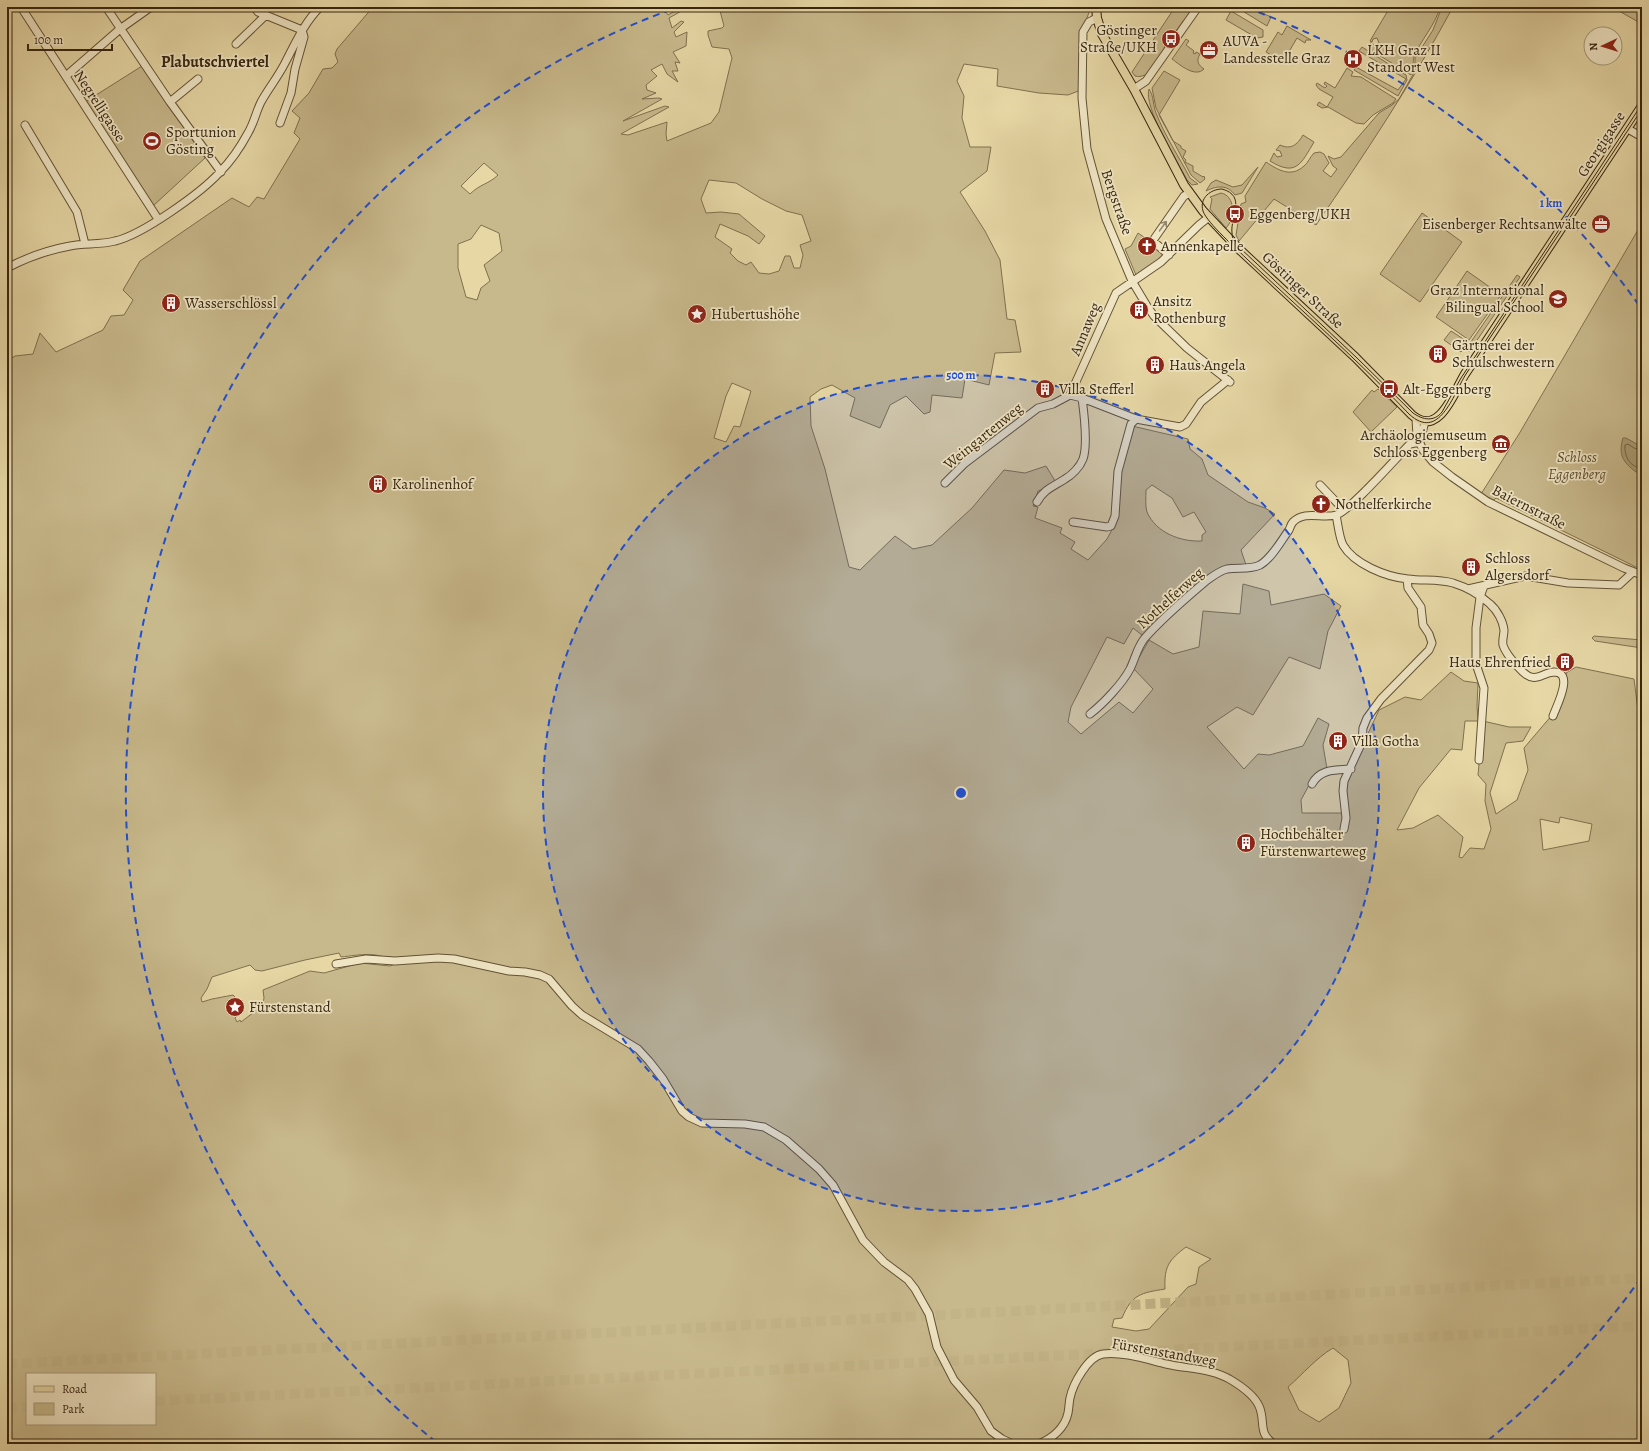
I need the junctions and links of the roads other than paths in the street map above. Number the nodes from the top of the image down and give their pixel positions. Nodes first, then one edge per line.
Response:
1 (21, 7) edge
2 (106, 7) edge
3 (150, 7) edge
4 (254, 7) edge
5 (320, 7) edge
6 (1096, 7) edge
7 (1198, 7) edge
8 (266, 15) junction
9 (1097, 18) junction
10 (120, 29) junction
11 (302, 30) junction
12 (236, 44) dead end
13 (66, 76) junction
14 (198, 79) dead end
15 (1134, 89) junction
16 (170, 102) junction
17 (1642, 106) edge
18 (280, 123) dead end
19 (25, 125) dead end
20 (1628, 129) junction
21 (1642, 137) edge
22 (221, 172) junction
23 (1190, 193) junction
24 (1209, 217) junction
25 (158, 219) junction
26 (85, 244) junction
27 (1169, 255) junction
28 (7, 268) edge
29 (1132, 281) junction
30 (1070, 395) junction
31 (1082, 398) junction
32 (1416, 418) junction
33 (1136, 419) junction
34 (1425, 421) junction
35 (1420, 442) junction
36 (945, 483) dead end
37 (1320, 485) dead end
38 (1037, 502) dead end
39 (1344, 510) junction
40 (1336, 515) junction
41 (1073, 522) dead end
42 (1633, 572) junction
43 (1642, 575) edge
44 (1407, 579) junction
45 (1484, 586) junction
46 (1468, 589) junction
47 (1480, 597) junction
48 (1090, 714) dead end
49 (1553, 716) dead end
50 (1479, 760) dead end
51 (1350, 769) junction
52 (1312, 784) dead end
53 (1344, 829) dead end
54 (336, 964) dead end
55 (1013, 1444) edge
56 (1038, 1444) edge
57 (1274, 1444) edge

1 - 13 street, Negrelligasse
2 - 10 street
3 - 10 street
4 - 8 street
5 - 11 street
6 - 9 main road, Göstinger Straße
7 - 15 street
8 - 11 street
8 - 12 street
9 - 15 main road, Göstinger Straße
9 - 29 street, Bergstraße
10 - 13 street
10 - 16 street
11 - 18 street
11 - 22 street
13 - 25 street, Negrelligasse
14 - 16 street
15 - 23 main road, Göstinger Straße
16 - 22 street
17 - 20 main road, Georgigasse
19 - 26 street
20 - 21 street
20 - 34 main road, Georgigasse
22 - 25 street
23 - 24 main road, Göstinger Straße
27 -> 23 street
24 - 27 street, Annaweg
24 - 32 main road, Göstinger Straße
25 - 26 street
26 - 28 street
27 - 29 street, Annaweg
29 - 30 street, Annaweg
29 - 33 street, Bergstraße
30 - 31 street
30 - 36 street, Weingartenweg
31 - 33 street
31 - 38 street
32 - 34 main road
32 - 35 street, Baiernstraße
33 - 41 street
34 - 35 street
35 - 39 street, Nothelferweg
35 - 42 street, Baiernstraße
37 - 39 street
39 - 40 street, Nothelferweg
40 - 44 street
40 - 48 street, Nothelferweg
42 - 43 street, Baiernstraße
42 - 45 street
44 - 46 street
44 - 51 street
45 - 46 street
45 - 47 street
46 - 47 street
47 - 49 street
47 - 50 street
51 - 52 street
51 - 53 street
54 - 55 street
56 - 57 street, Fürstenstandweg

